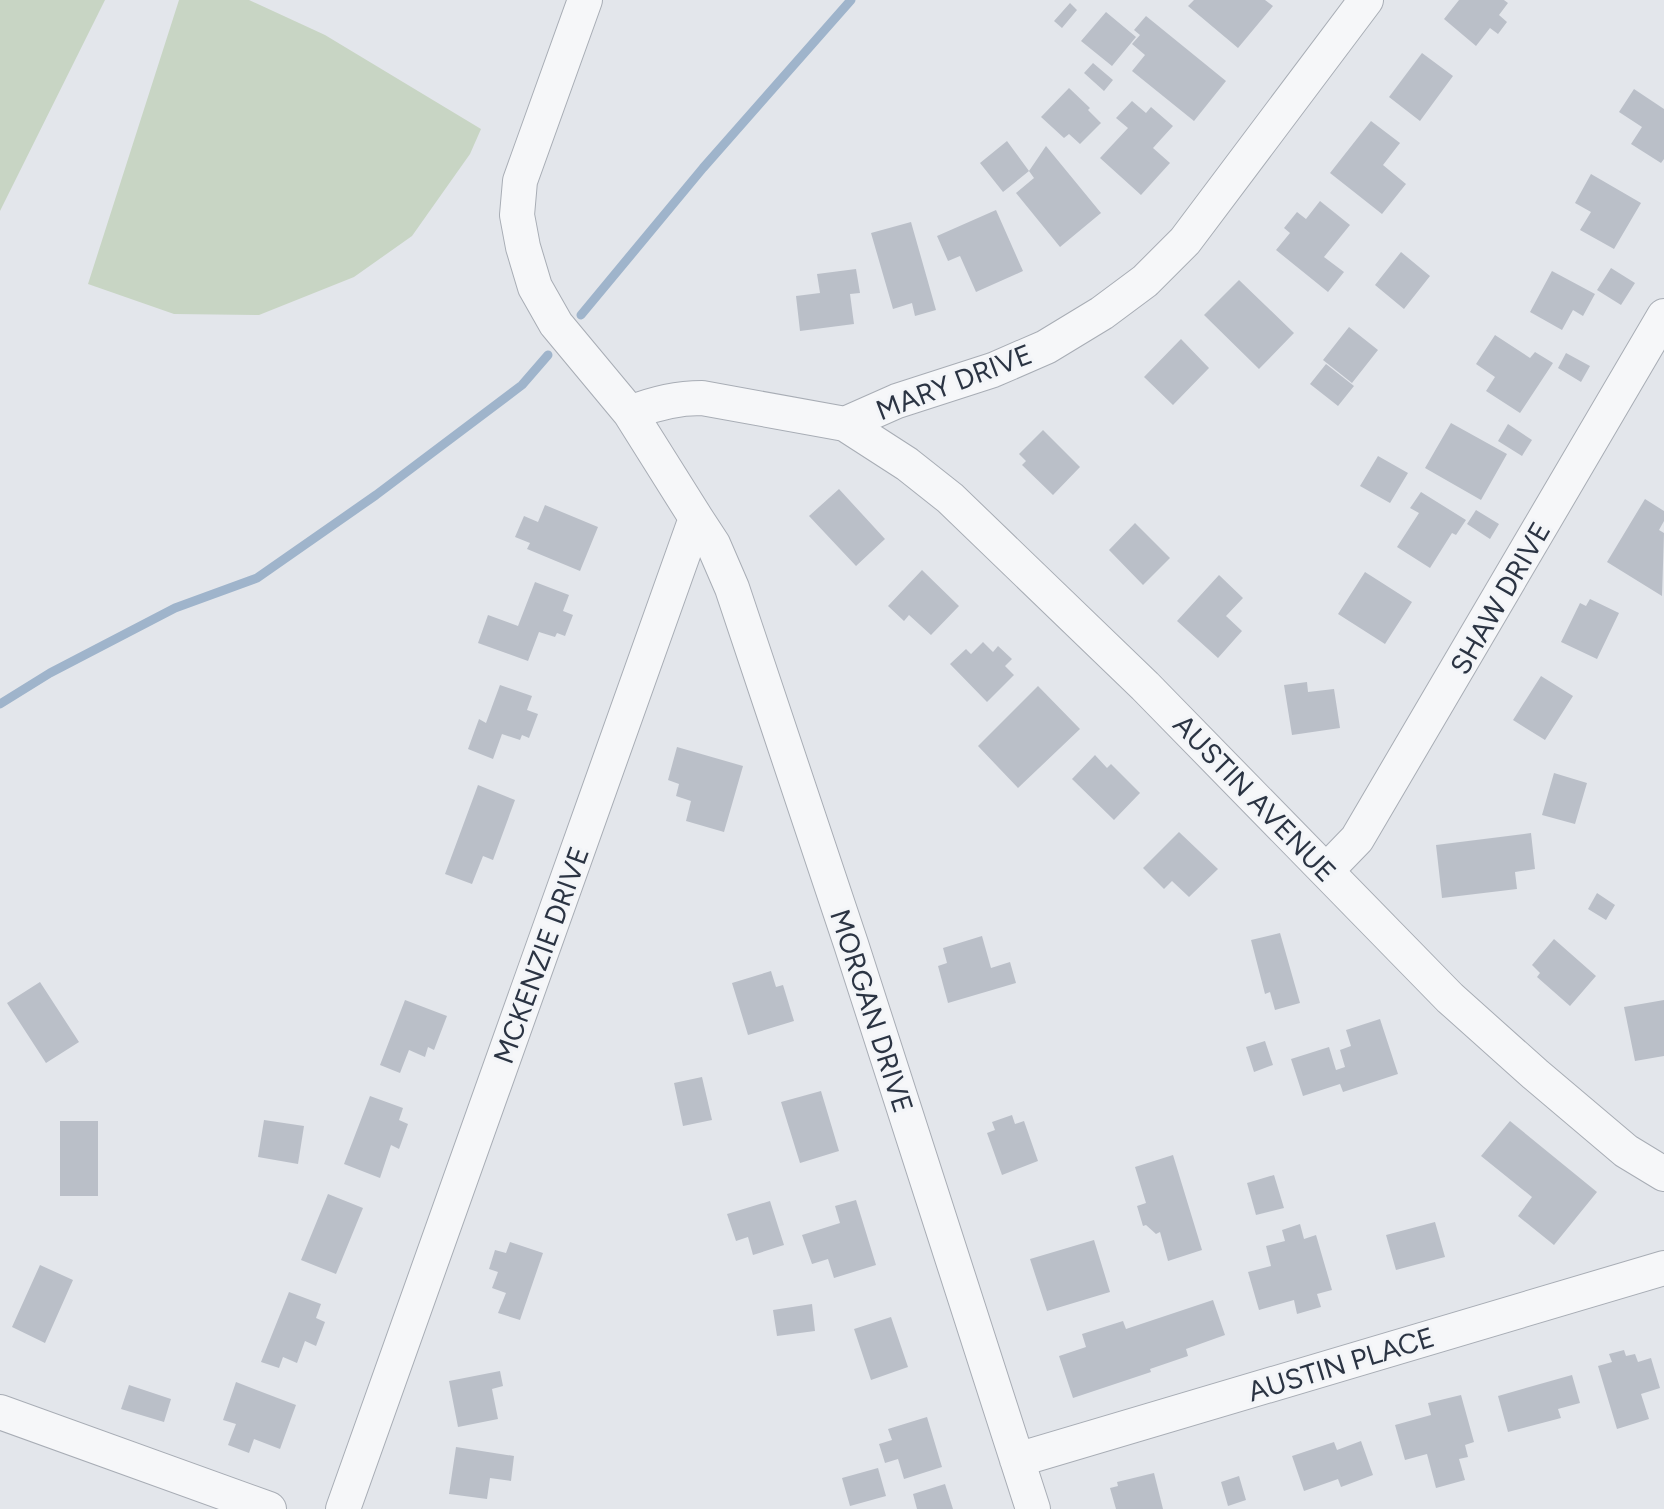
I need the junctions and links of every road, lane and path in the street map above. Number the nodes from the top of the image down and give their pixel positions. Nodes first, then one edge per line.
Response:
1 (585, 0) edge
2 (1366, 0) edge
3 (1664, 316) edge
4 (630, 413) junction
5 (845, 424) junction
6 (696, 518) junction
7 (1326, 871) junction
8 (1664, 1174) edge
9 (1664, 1268) edge
10 (0, 1412) edge
11 (1017, 1460) junction
12 (269, 1509) edge
13 (343, 1509) edge
14 (1033, 1509) edge

1 - 4 street
2 - 5 street, MARY DRIVE
3 - 7 street, SHAW DRIVE
4 - 5 street, MARY DRIVE
4 - 6 street
5 - 7 street, AUSTIN AVENUE
6 - 11 street, MORGAN DRIVE
6 - 13 street, MCKENZIE DRIVE
7 - 8 street, AUSTIN AVENUE
9 - 11 street, AUSTIN PLACE
10 - 12 street
11 - 14 street, MORGAN DRIVE

